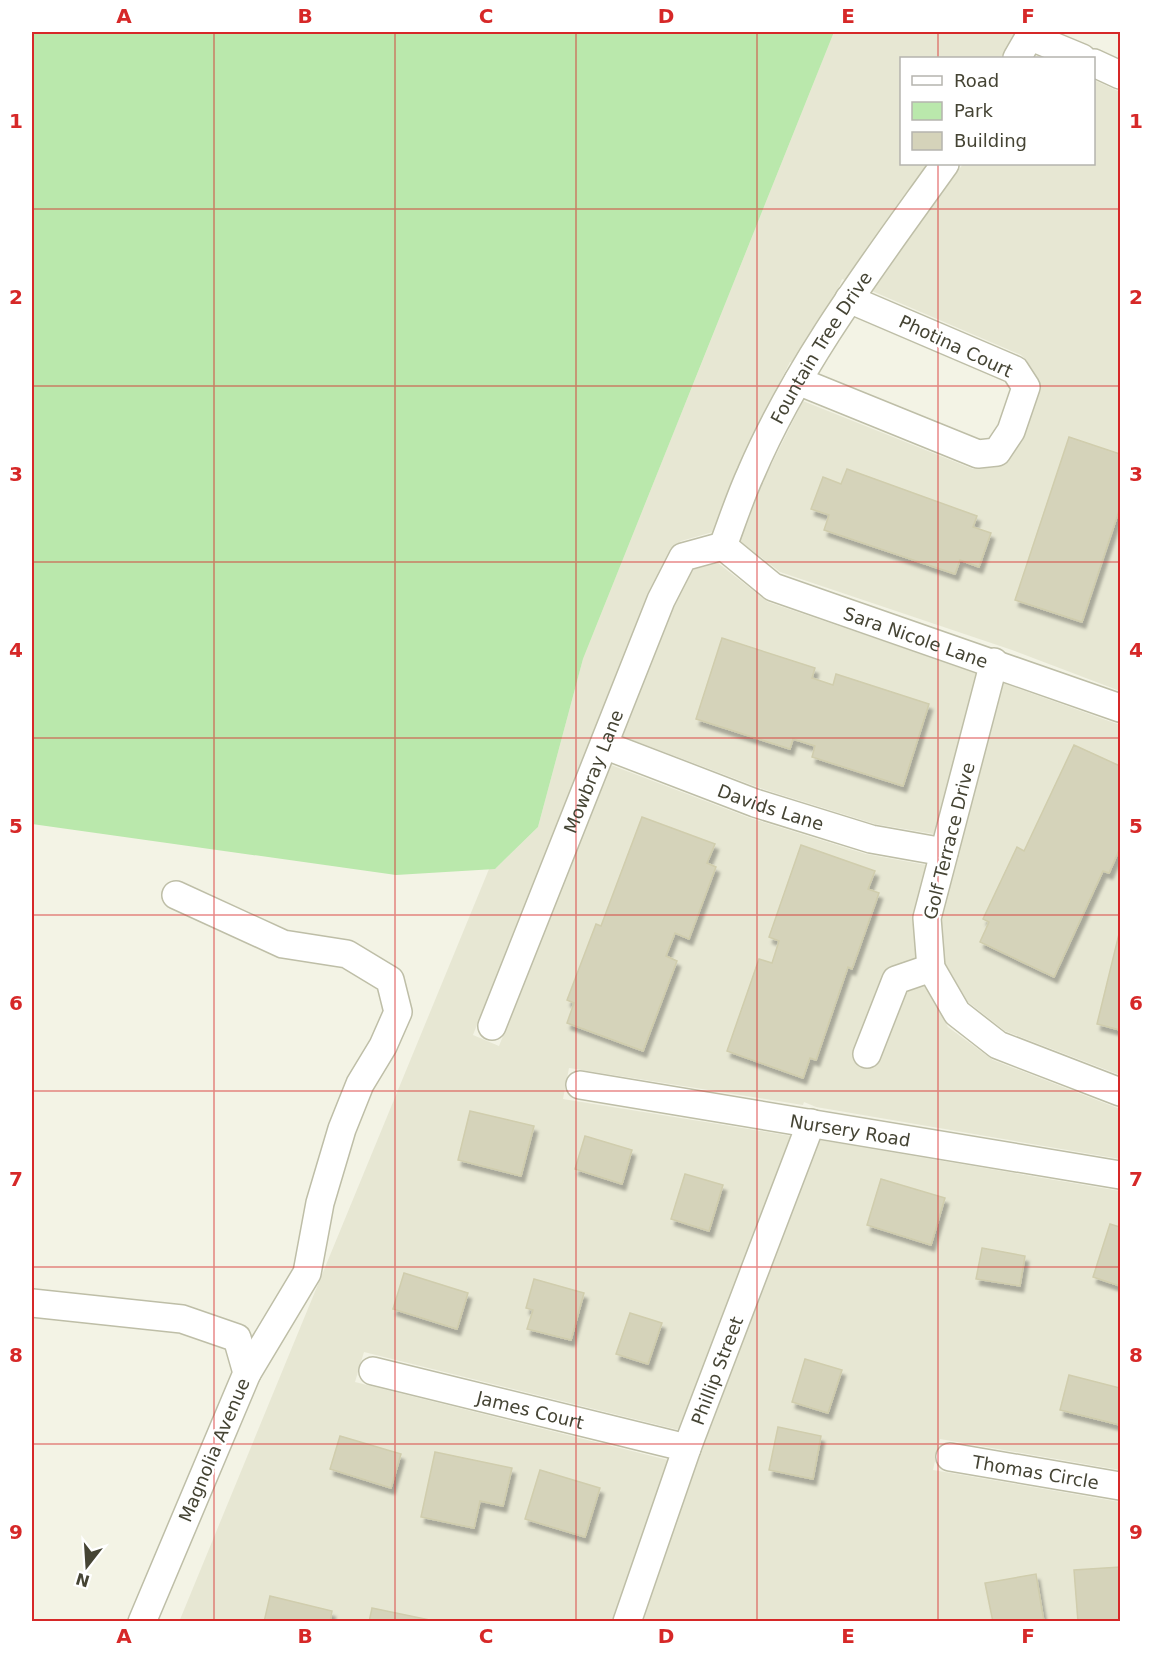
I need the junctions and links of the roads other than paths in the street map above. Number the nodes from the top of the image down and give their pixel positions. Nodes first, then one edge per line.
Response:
1 (1026, 42) edge
2 (1078, 57) edge
3 (1095, 63) edge
4 (1120, 75) edge
5 (944, 165) edge
6 (849, 298) junction
7 (798, 381) junction
8 (723, 546) junction
9 (994, 662) junction
10 (1120, 708) edge
11 (603, 745) junction
12 (944, 852) junction
13 (176, 895) dead end
14 (931, 968) junction
15 (492, 1026) dead end
16 (867, 1054) dead end
17 (580, 1085) dead end
18 (1120, 1092) edge
19 (811, 1123) junction
20 (1120, 1175) edge
21 (32, 1303) edge
22 (373, 1371) dead end
23 (247, 1373) junction
24 (687, 1448) junction
25 (950, 1457) dead end
26 (1120, 1486) edge
27 (142, 1622) edge
28 (627, 1622) edge

1 - 2 street
3 - 4 street
5 - 6 street, Fountain Tree Drive
6 - 7 street, Fountain Tree Drive
6 - 7 street, Photina Court
7 - 8 street, Fountain Tree Drive
8 - 9 street, Sara Nicole Lane
8 - 11 street, Mowbray Lane
9 - 10 street, Sara Nicole Lane
9 - 12 street, Golf Terrace Drive
11 - 12 street, Davids Lane
11 - 15 street, Mowbray Lane
12 - 14 street, Golf Terrace Drive
13 - 23 street
14 - 16 street
14 - 18 street, Golf Terrace Drive
17 - 19 street, Nursery Road
19 - 20 street, Nursery Road
19 - 24 street, Phillip Street
21 - 23 street, Magnolia Avenue
22 - 24 street, James Court
23 - 27 street, Magnolia Avenue
24 - 28 street, Phillip Street
25 - 26 street, Thomas Circle

